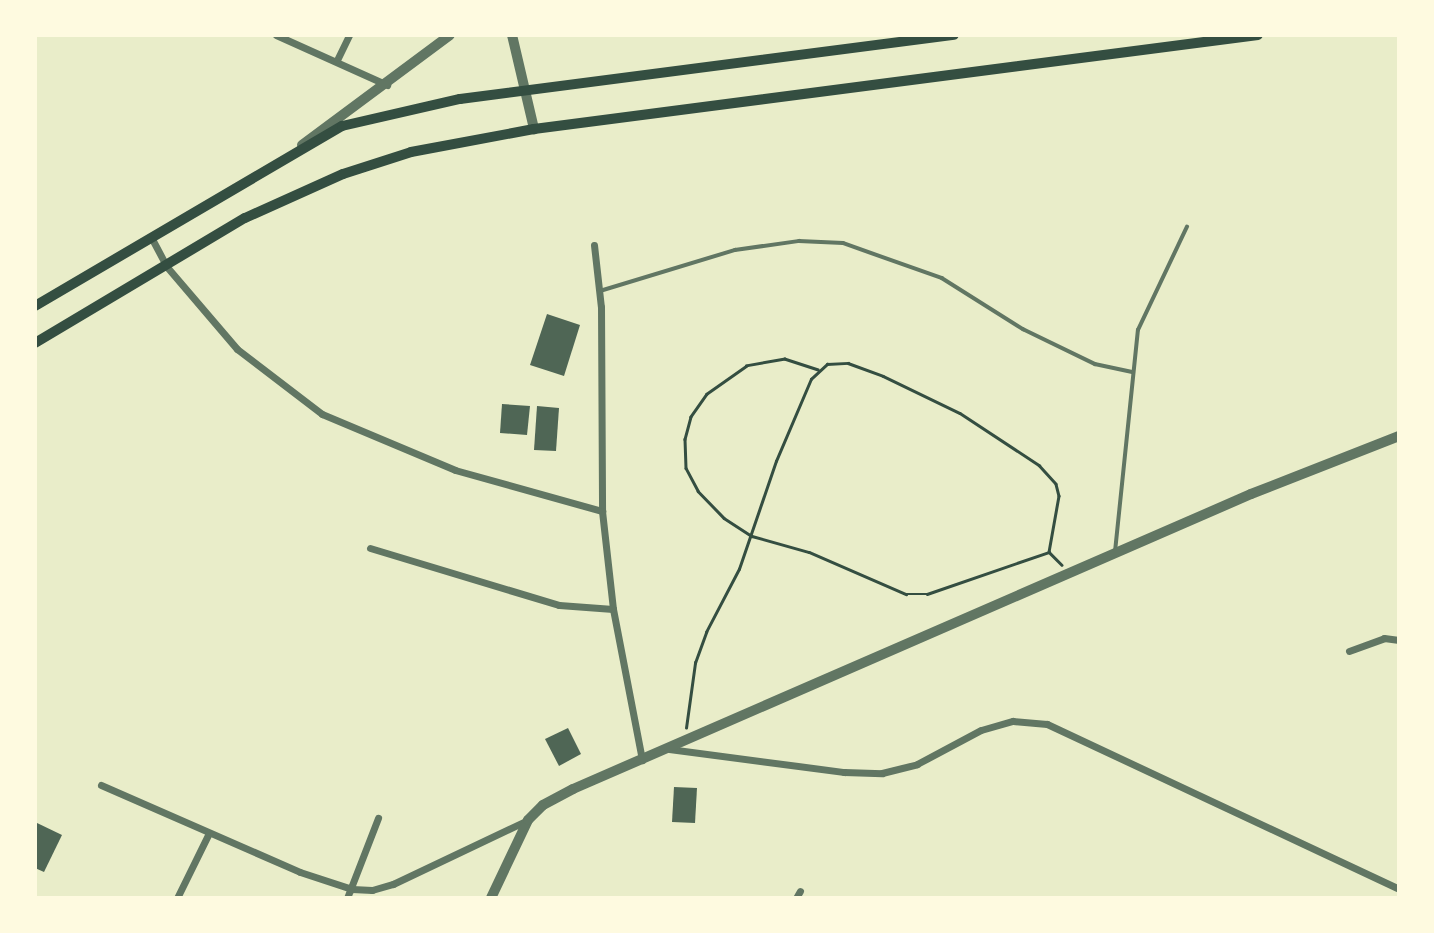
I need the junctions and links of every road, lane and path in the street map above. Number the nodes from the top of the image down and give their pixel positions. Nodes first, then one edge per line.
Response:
1 (276, 35) edge
2 (349, 35) edge
3 (450, 35) edge
4 (512, 35) edge
5 (954, 35) edge
6 (1258, 35) edge
7 (337, 60) junction
8 (387, 85) junction
9 (528, 91) junction
10 (534, 129) junction
11 (287, 156) junction
12 (1187, 227) dead end
13 (151, 237) junction
14 (594, 245) dead end
15 (167, 267) junction
16 (600, 291) junction
17 (35, 306) edge
18 (35, 343) edge
19 (820, 371) junction
20 (1133, 372) junction
21 (1399, 436) edge
22 (602, 511) junction
23 (752, 536) junction
24 (370, 548) dead end
25 (1049, 552) junction
26 (1115, 553) junction
27 (1069, 572) junction
28 (613, 609) junction
29 (1399, 640) edge
30 (1349, 651) dead end
31 (685, 741) junction
32 (668, 748) junction
33 (642, 760) junction
34 (101, 785) dead end
35 (378, 818) dead end
36 (528, 820) junction
37 (209, 832) junction
38 (1399, 888) edge
39 (352, 889) junction
40 (177, 898) edge
41 (347, 898) edge
42 (491, 898) edge

1 - 7 street
2 - 7 street
3 - 8 street
4 - 9 street
5 - 9 main road
6 - 10 main road
7 - 8 street
8 - 11 street
9 - 10 street
9 - 11 main road
10 - 15 main road
11 - 13 main road
12 - 20 lane
13 - 15 street
13 - 17 main road
14 - 16 street
15 - 18 main road
15 - 22 street
16 - 20 lane
16 - 22 street
19 - 23 path
19 - 23 path
19 - 25 path
20 - 26 lane
21 - 26 street
22 - 28 street
23 - 25 path
23 - 31 path
24 - 28 street
25 - 27 path
26 - 27 street
27 - 31 street
28 - 33 street
29 - 30 street
31 - 32 street
32 - 33 street
32 - 38 street
33 - 36 street
34 - 37 street
35 - 39 street
36 - 39 street
36 - 42 street
37 - 39 street
37 - 40 street
39 - 41 street

